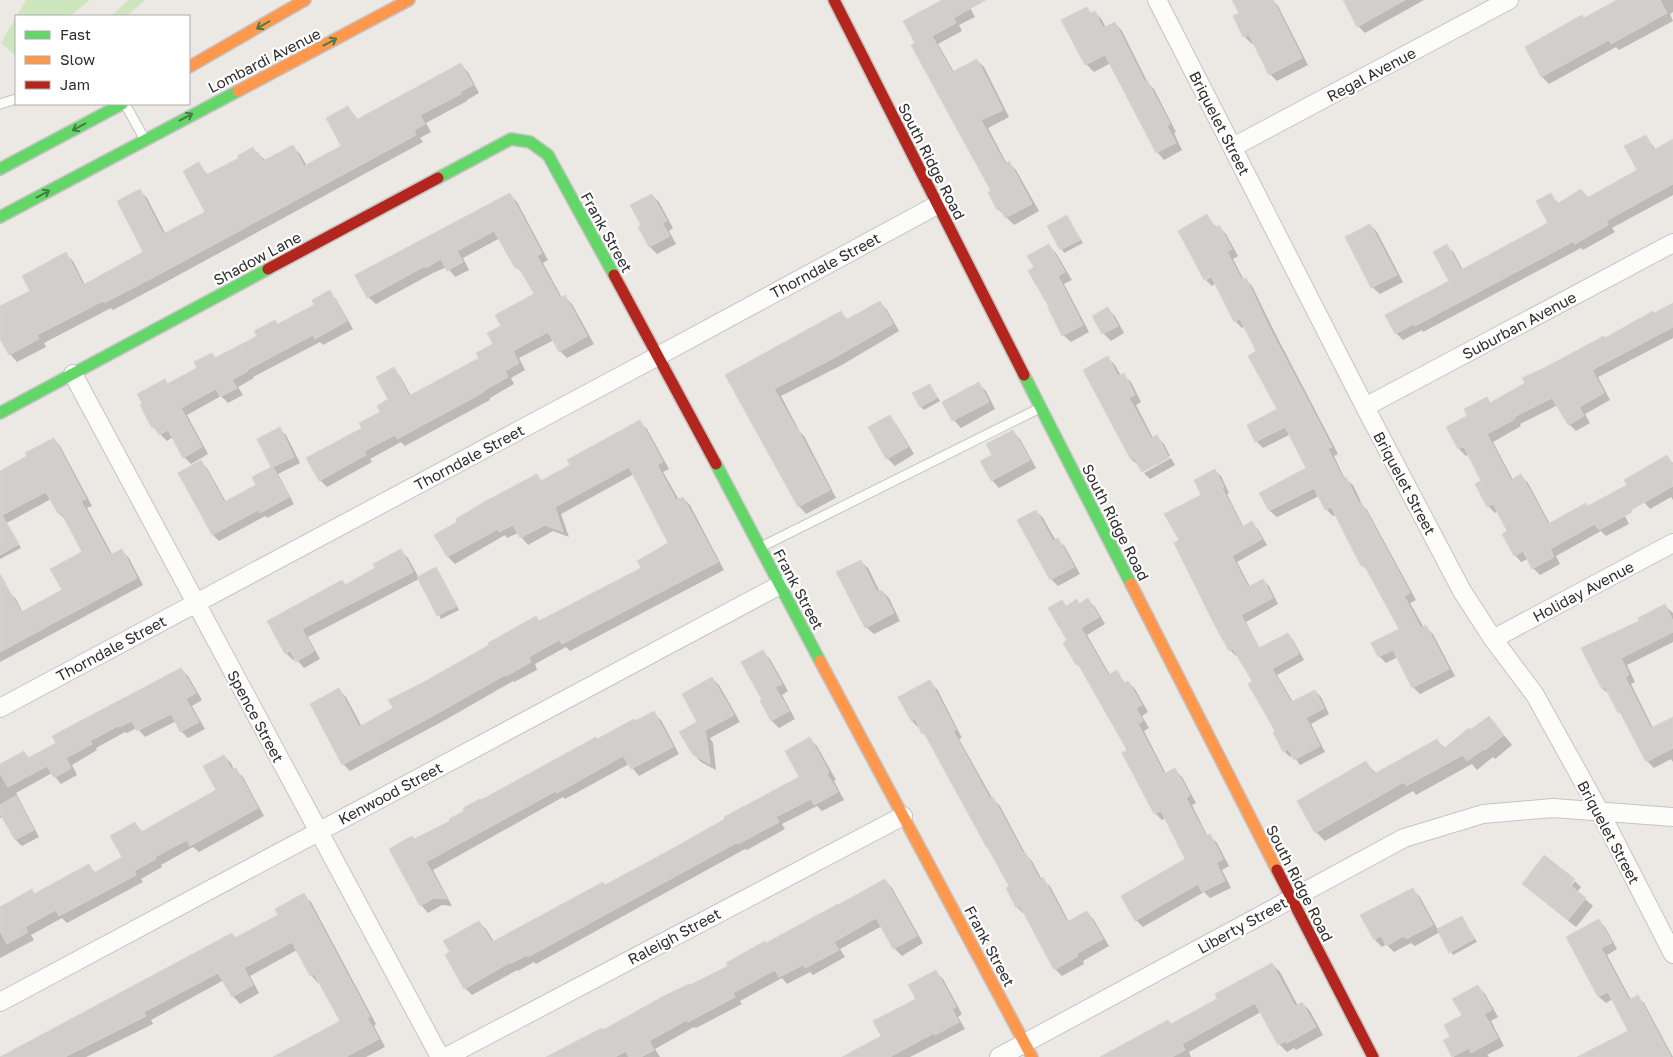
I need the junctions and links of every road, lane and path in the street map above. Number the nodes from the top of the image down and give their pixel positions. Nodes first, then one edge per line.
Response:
1 (305, 0) edge
2 (409, 0) edge
3 (834, 0) edge
4 (1157, 0) edge
5 (1509, 0) edge
6 (190, 66) edge
7 (15, 99) edge
8 (0, 104) edge
9 (121, 105) edge
10 (124, 105) edge
11 (145, 140) junction
12 (530, 142) joint
13 (1233, 147) junction
14 (0, 169) edge
15 (937, 205) junction
16 (0, 216) edge
17 (1673, 242) edge
18 (658, 356) junction
19 (73, 374) junction
20 (1365, 407) junction
21 (1040, 408) junction
22 (0, 413) edge
23 (1673, 543) edge
24 (760, 548) junction
25 (780, 585) junction
26 (196, 603) junction
27 (1493, 639) junction
28 (0, 708) edge
29 (1600, 812) junction
30 (903, 816) junction
31 (1673, 817) edge
32 (318, 831) junction
33 (1291, 898) junction
34 (1673, 954) edge
35 (0, 1002) edge
36 (1028, 1050) edge
37 (440, 1057) edge
38 (446, 1057) edge
39 (999, 1057) edge
40 (1373, 1057) edge

1 -> 6 street, Lombardi Avenue
11 -> 2 street, Lombardi Avenue
3 - 15 street, South Ridge Road
4 - 13 street, Briquelet Street
5 - 13 street, Regal Avenue
7 - 8 lane
9 -> 14 street
10 - 11 lane
16 -> 11 street, Lombardi Avenue
12 - 18 street, Frank Street
12 - 19 street, Shadow Lane
13 - 20 street, Briquelet Street
15 - 18 street, Thorndale Street
15 - 21 street, South Ridge Road
17 - 20 street, Suburban Avenue
18 - 24 street, Frank Street
18 - 26 street, Thorndale Street
19 - 22 street, Shadow Lane
19 - 26 street, Spence Street
20 - 27 street, Briquelet Street
21 - 24 lane
21 - 33 street, South Ridge Road
23 - 27 street, Holiday Avenue
24 - 25 street, Frank Street
25 - 30 street, Frank Street
25 - 32 street, Kenwood Street
26 - 28 street, Thorndale Street
26 - 32 street, Spence Street
27 - 29 street, Briquelet Street
29 - 31 street, Liberty Street
29 - 33 street, Liberty Street
29 - 34 street, Briquelet Street
30 - 36 street, Frank Street
30 - 38 street, Raleigh Street
32 - 35 street, Kenwood Street
32 - 37 street, Spence Street
33 - 36 street, Liberty Street
33 - 40 street, South Ridge Road
36 - 39 street, Liberty Street

